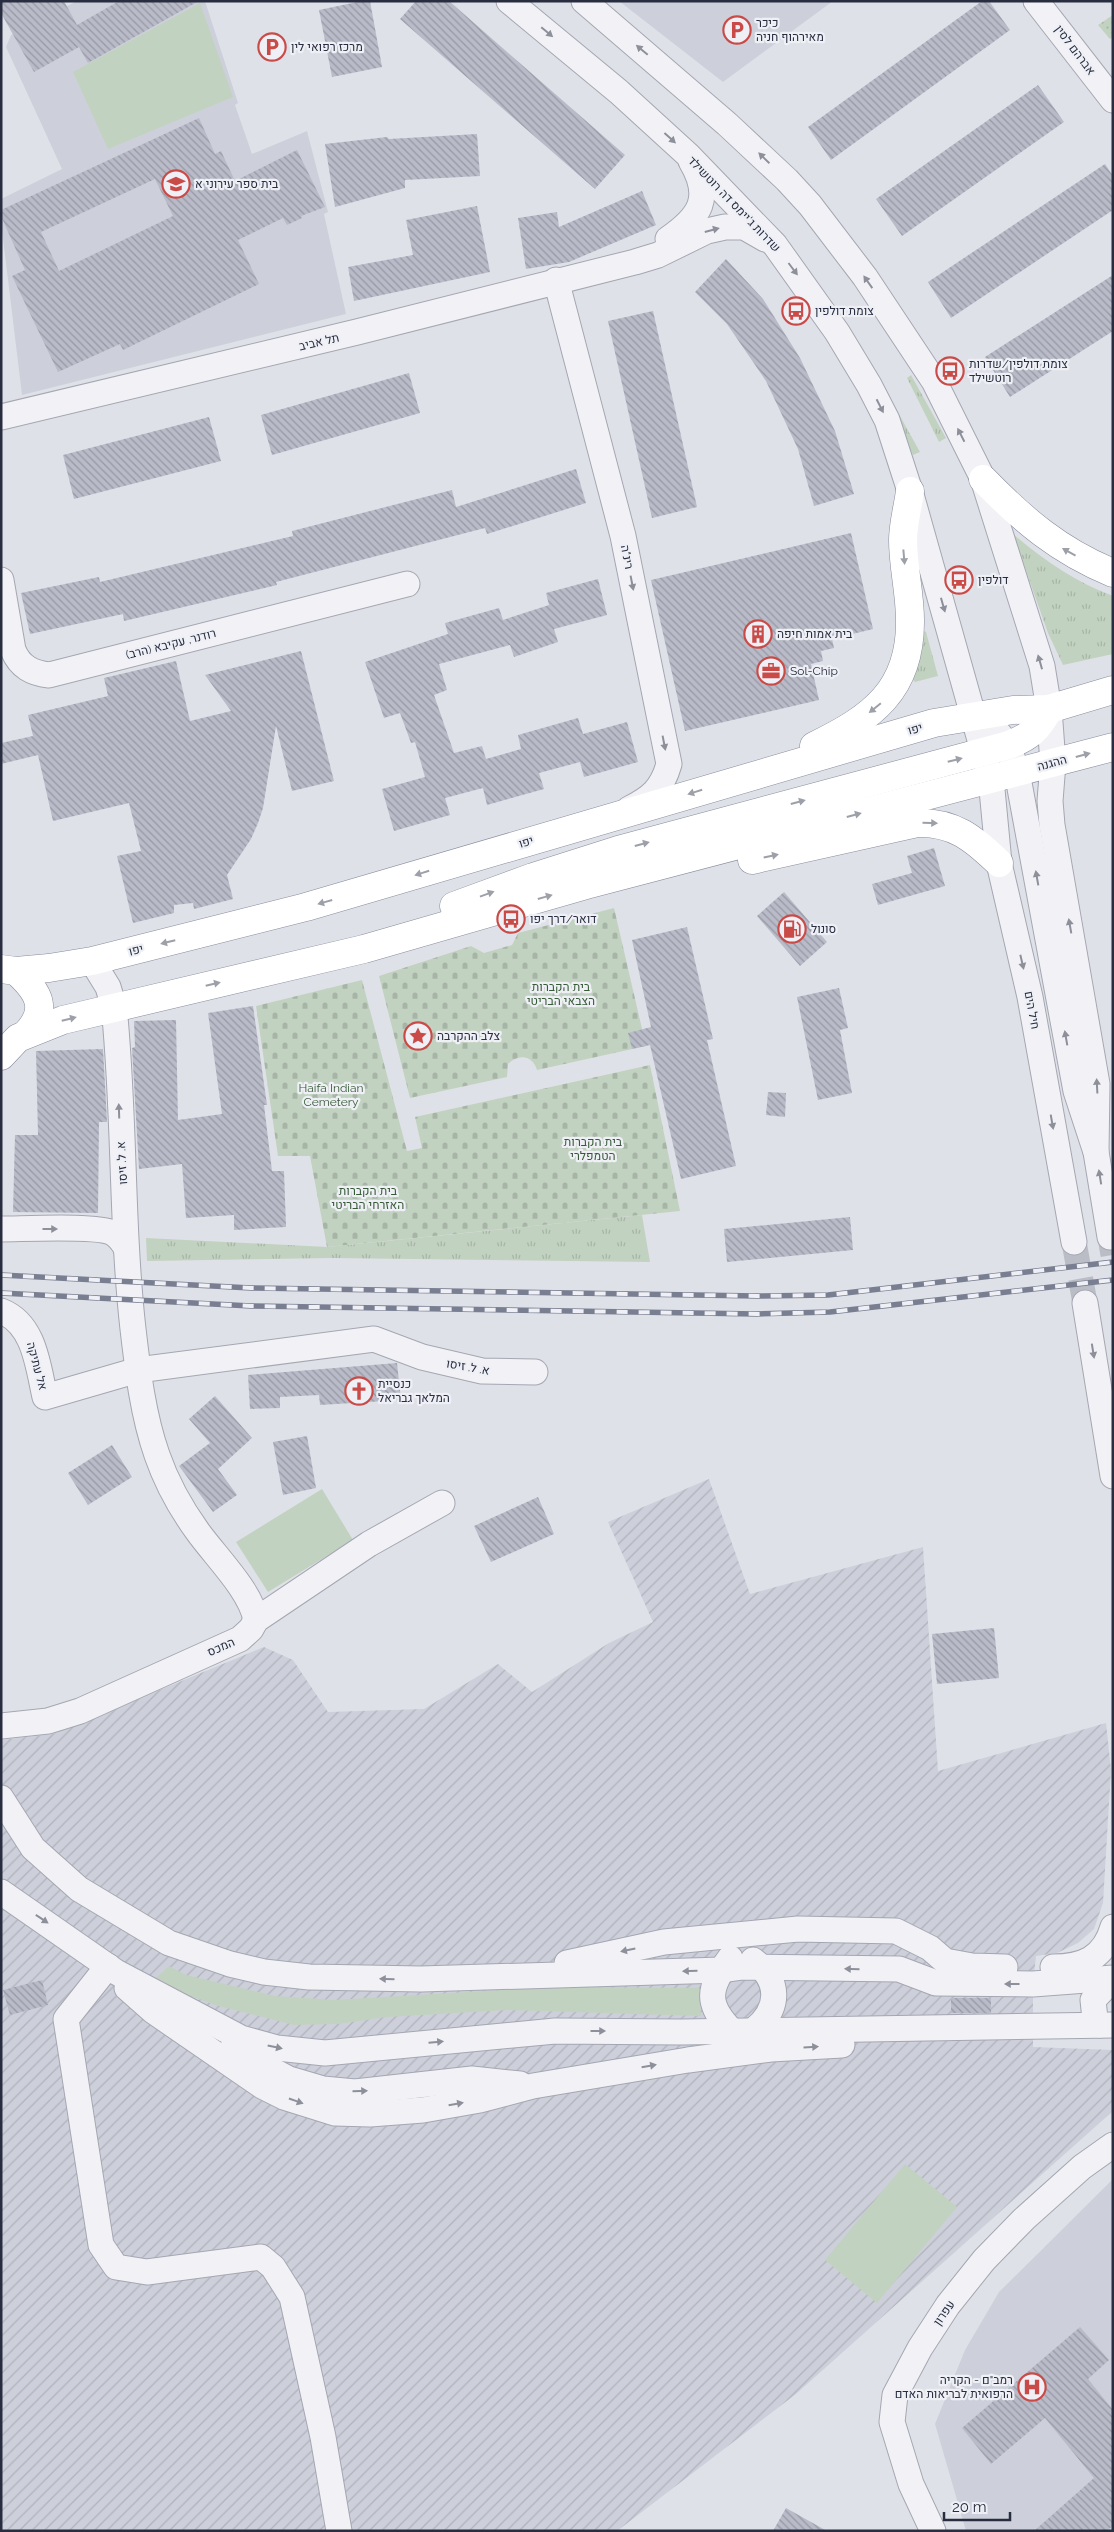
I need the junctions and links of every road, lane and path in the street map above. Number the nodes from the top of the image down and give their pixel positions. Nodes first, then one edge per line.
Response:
1 (509, 1) edge
2 (584, 1) edge
3 (1036, 1) edge
4 (1113, 100) edge
5 (688, 155) junction
6 (775, 245) junction
7 (635, 262) junction
8 (556, 280) junction
9 (1, 417) edge
10 (983, 479) junction
11 (910, 491) junction
12 (1113, 573) edge
13 (1, 580) edge
14 (406, 584) dead end
15 (1113, 690) edge
16 (1050, 710) junction
17 (974, 715) junction
18 (1113, 747) edge
19 (996, 749) junction
20 (1053, 763) junction
21 (1017, 772) junction
22 (742, 778) junction
23 (991, 779) junction
24 (619, 814) junction
25 (1000, 863) junction
26 (586, 885) junction
27 (364, 949) junction
28 (92, 960) junction
29 (9, 970) edge
30 (114, 1008) junction
31 (26, 1034) junction
32 (1, 1056) edge
33 (1096, 1152) junction
34 (124, 1206) junction
35 (1, 1229) edge
36 (96, 1230) junction
37 (1110, 1237) dead end
38 (1074, 1242) tunnel mouth
39 (126, 1248) junction
40 (1085, 1303) tunnel mouth
41 (1, 1311) edge
42 (138, 1370) junction
43 (535, 1372) dead end
44 (1113, 1476) edge
45 (442, 1503) dead end
46 (256, 1620) junction
47 (1, 1726) edge
48 (1, 1798) edge
49 (1, 1834) edge
50 (1, 1892) edge
51 (1113, 1927) edge
52 (782, 1930) junction
53 (664, 1942) junction
54 (945, 1960) junction
55 (729, 1962) junction
56 (763, 1968) junction
57 (112, 1969) junction
58 (899, 1970) junction
59 (1113, 1978) edge
60 (422, 1979) junction
61 (1106, 2025) edge
62 (1024, 2027) junction
63 (743, 2030) junction
64 (1108, 2146) edge
65 (339, 2531) edge
66 (933, 2531) edge

1 -> 5 street, שדרות ג'יימס דה רוטשילד
10 -> 2 street
3 - 4 street, אברהם לסין
5 - 6 street, שדרות ג'יימס דה רוטשילד
5 - 7 street, תל אביב
7 -> 6 street, תל אביב
6 -> 11 street, שדרות ג'יימס דה רוטשילד
7 - 8 street, תל אביב
8 - 9 street, תל אביב
8 -> 24 street, רינ"ה
12 -> 10 highway
16 -> 10 street
11 -> 17 street, שדרות ג'יימס דה רוטשילד
11 -> 22 highway
13 - 14 street, רודנר, עקיבא (הרב)
15 - 16 highway
16 - 17 highway, יפו
16 - 19 highway
16 - 20 street
17 - 19 street, שדרות ג'יימס דה רוטשילד
17 - 22 highway, יפו
20 -> 18 highway, ההגנה
19 - 21 street
19 - 23 street, חיל הים
27 -> 19 highway
20 - 21 highway, ההגנה
33 -> 20 street
21 - 23 highway, ההגנה
33 -> 21 street
22 -> 24 highway, יפו
23 - 25 street, חיל הים
26 -> 23 highway
24 -> 28 highway, יפו
26 -> 25 highway
25 -> 38 street, חיל הים
27 -> 26 highway
30 -> 27 highway
28 - 29 highway, יפו
28 - 30 street, א. ל. זיסו
29 - 31 highway
31 -> 30 highway
34 -> 30 street, א. ל. זיסו
31 - 32 highway
37 -> 33 street
34 - 36 street
34 - 39 street, א. ל. זיסו
35 -> 36 street
36 - 39 street
39 - 42 street, א. ל. זיסו
40 -> 44 street
41 - 42 street, אל עתיקה
42 - 43 street, א. ל. זיסו
42 - 46 street, א. ל. זיסו
45 - 46 street, המכס
46 - 47 street, המכס
48 - 49 street
60 -> 48 street
50 -> 57 street
51 - 54 street
52 - 53 street
52 - 54 street
52 - 55 street
53 - 55 street
53 -> 60 street
54 - 58 street
55 - 56 street
55 -> 60 street
55 - 63 street
58 -> 56 street
56 - 63 street
57 -> 62 street
57 -> 63 street
57 - 65 street
59 -> 58 street
59 - 61 street
61 - 62 street
62 - 63 street
64 - 66 street, עפרון

